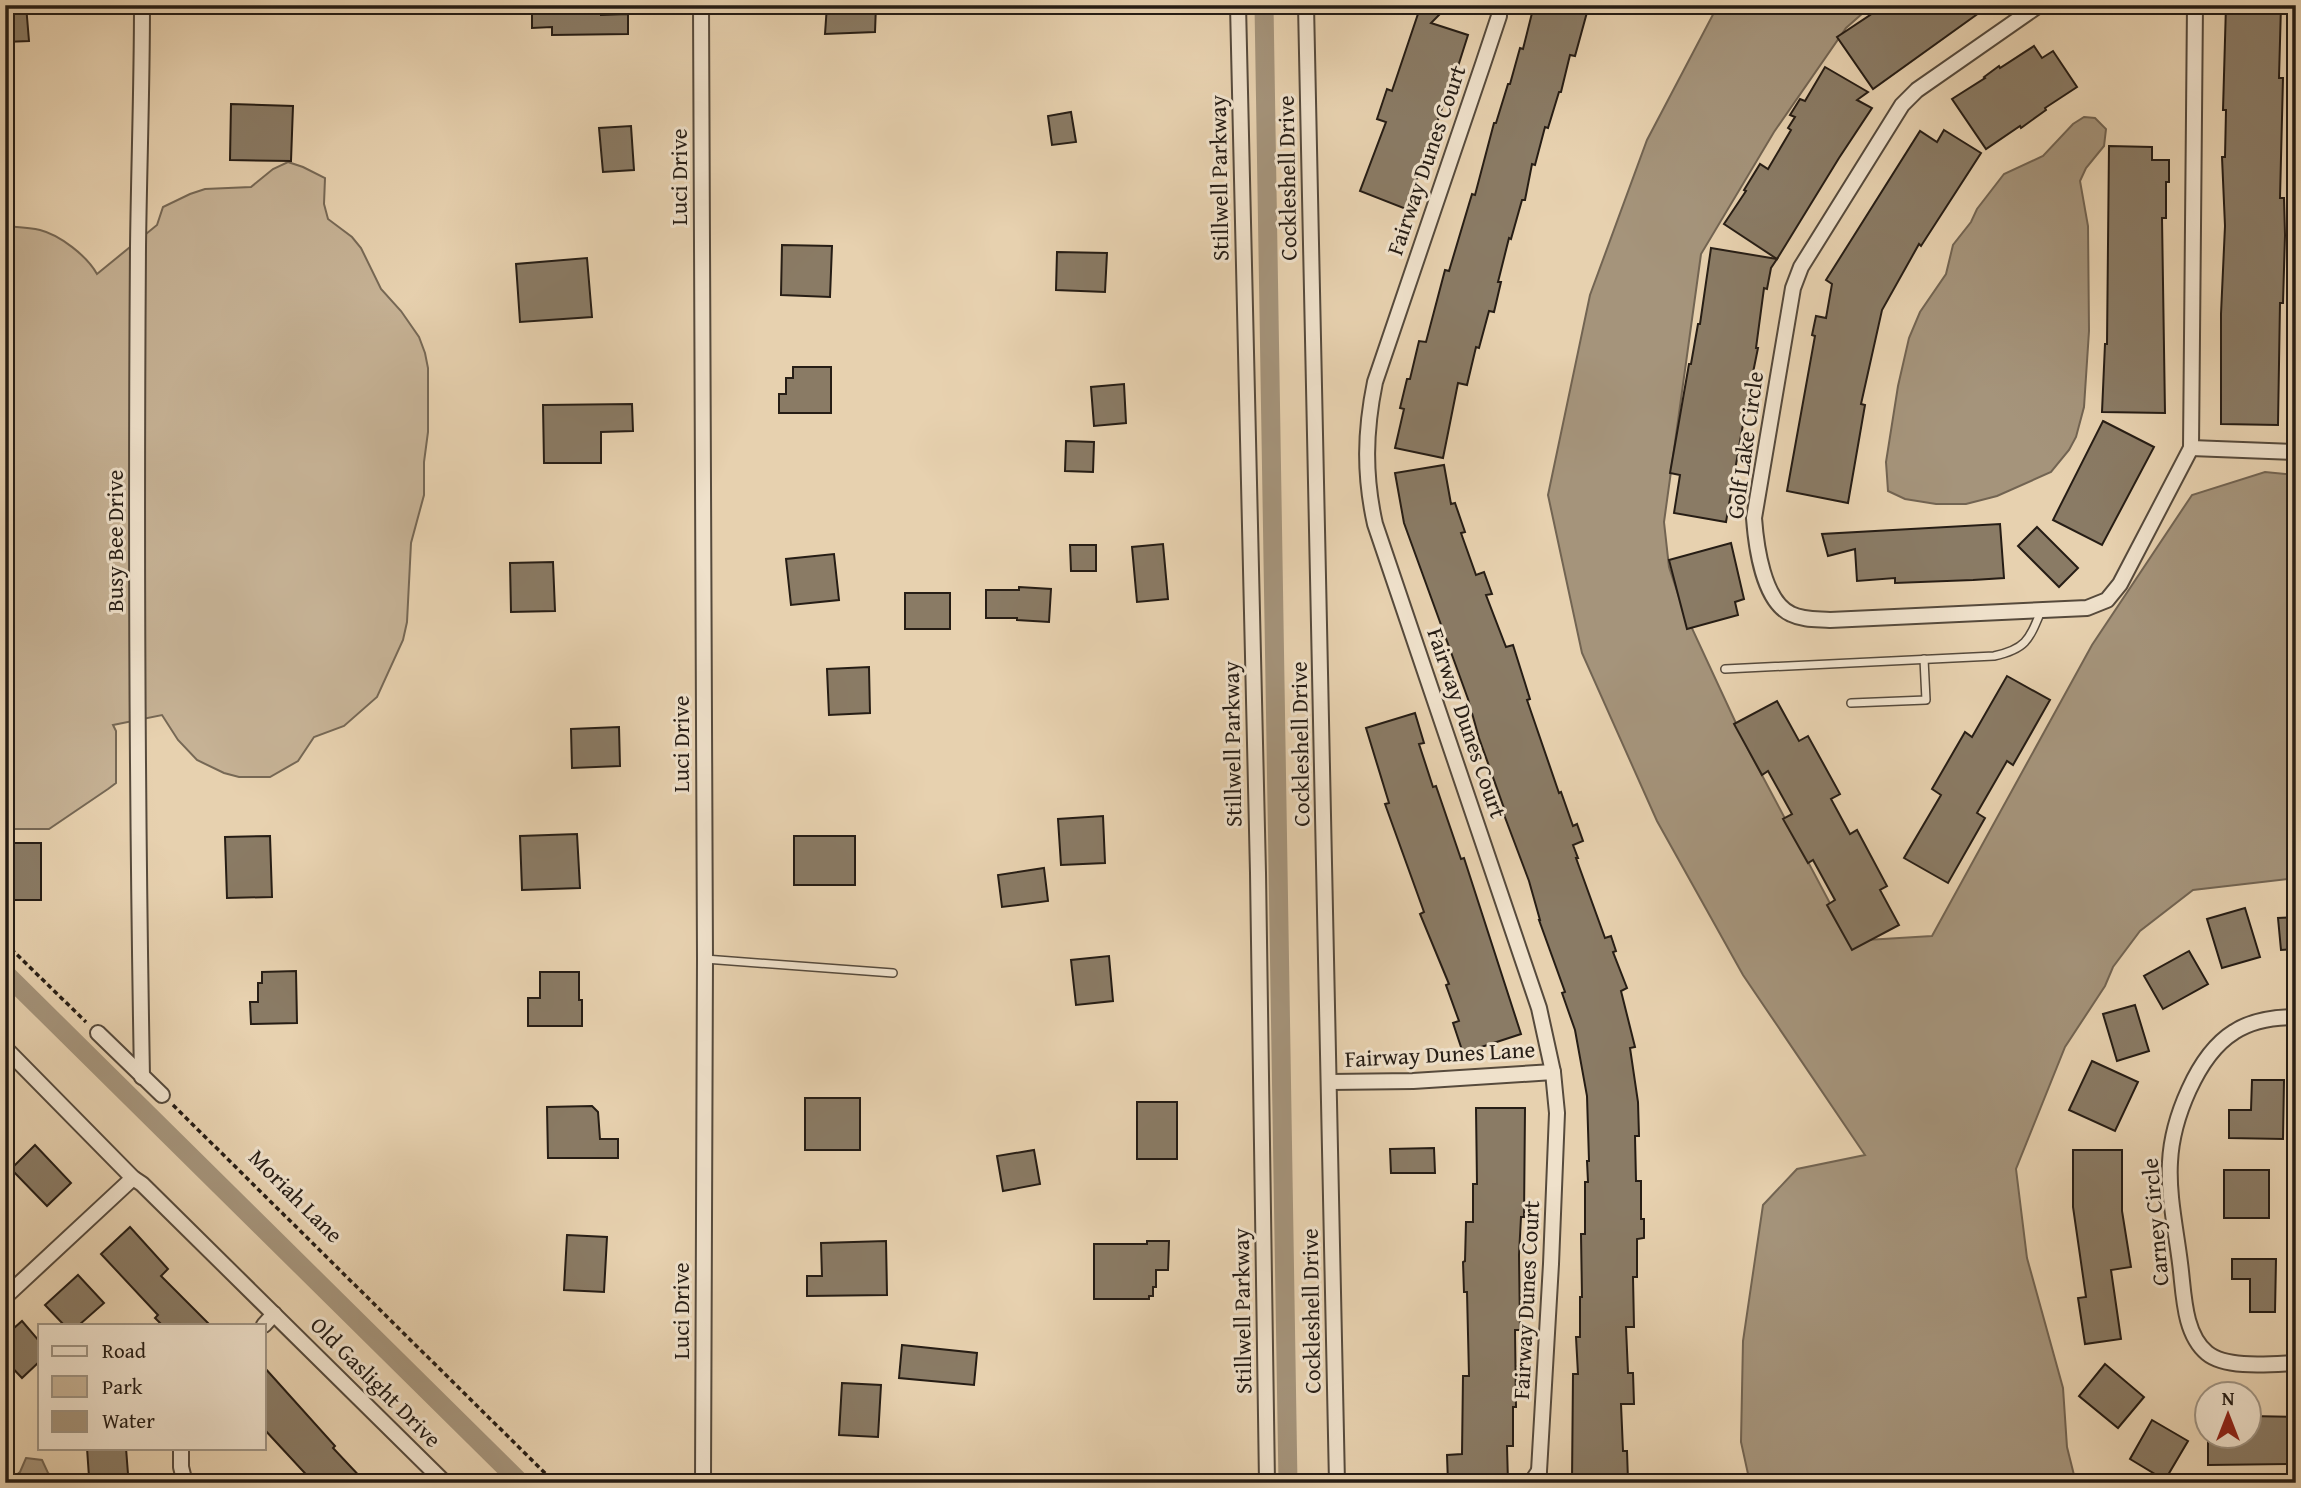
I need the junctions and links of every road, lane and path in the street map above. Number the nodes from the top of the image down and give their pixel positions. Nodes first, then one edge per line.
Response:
1 (142, 5) edge
2 (701, 5) edge
3 (1238, 5) edge
4 (1306, 5) edge
5 (1499, 5) edge
6 (2039, 5) edge
7 (2195, 5) edge
8 (2191, 448) junction
9 (2296, 452) edge
10 (2041, 610) junction
11 (1924, 659) junction
12 (1725, 668) dead end
13 (1851, 703) dead end
14 (5, 943) edge
15 (705, 959) junction
16 (893, 973) dead end
17 (2296, 1017) edge
18 (98, 1033) joint
19 (5, 1048) edge
20 (1553, 1072) junction
21 (142, 1077) junction
22 (1330, 1082) junction
23 (162, 1095) joint
24 (133, 1178) junction
25 (5, 1297) edge
26 (274, 1314) junction
27 (265, 1324) edge
28 (2296, 1363) edge
29 (181, 1450) edge
30 (1536, 1479) edge
31 (185, 1483) edge
32 (445, 1483) edge
33 (555, 1483) edge
34 (703, 1483) edge
35 (1267, 1483) edge
36 (1337, 1483) edge

1 - 21 street, Busy Bee Drive
2 - 15 street, Luci Drive
3 - 35 street, Stillwell Parkway
4 - 22 street, Cockleshell Drive
5 - 20 street, Fairway Dunes Court
6 - 10 street, Golf Lake Circle
7 - 8 street, Golf Lake Circle
8 - 9 street
8 - 10 street, Golf Lake Circle
10 - 11 lane
11 - 12 lane
11 - 13 lane
14 - 18 path
15 - 16 lane
15 - 34 street, Luci Drive
17 - 28 street, Carney Circle
18 - 21 street
19 - 24 street, Old Gaslight Drive
20 - 22 street, Fairway Dunes Lane
20 - 30 street, Fairway Dunes Court
21 - 23 street
22 - 36 street, Cockleshell Drive
23 - 33 path, Moriah Lane
24 - 25 street
24 - 26 street, Old Gaslight Drive
26 - 27 street
26 - 32 street, Old Gaslight Drive
29 - 31 street

